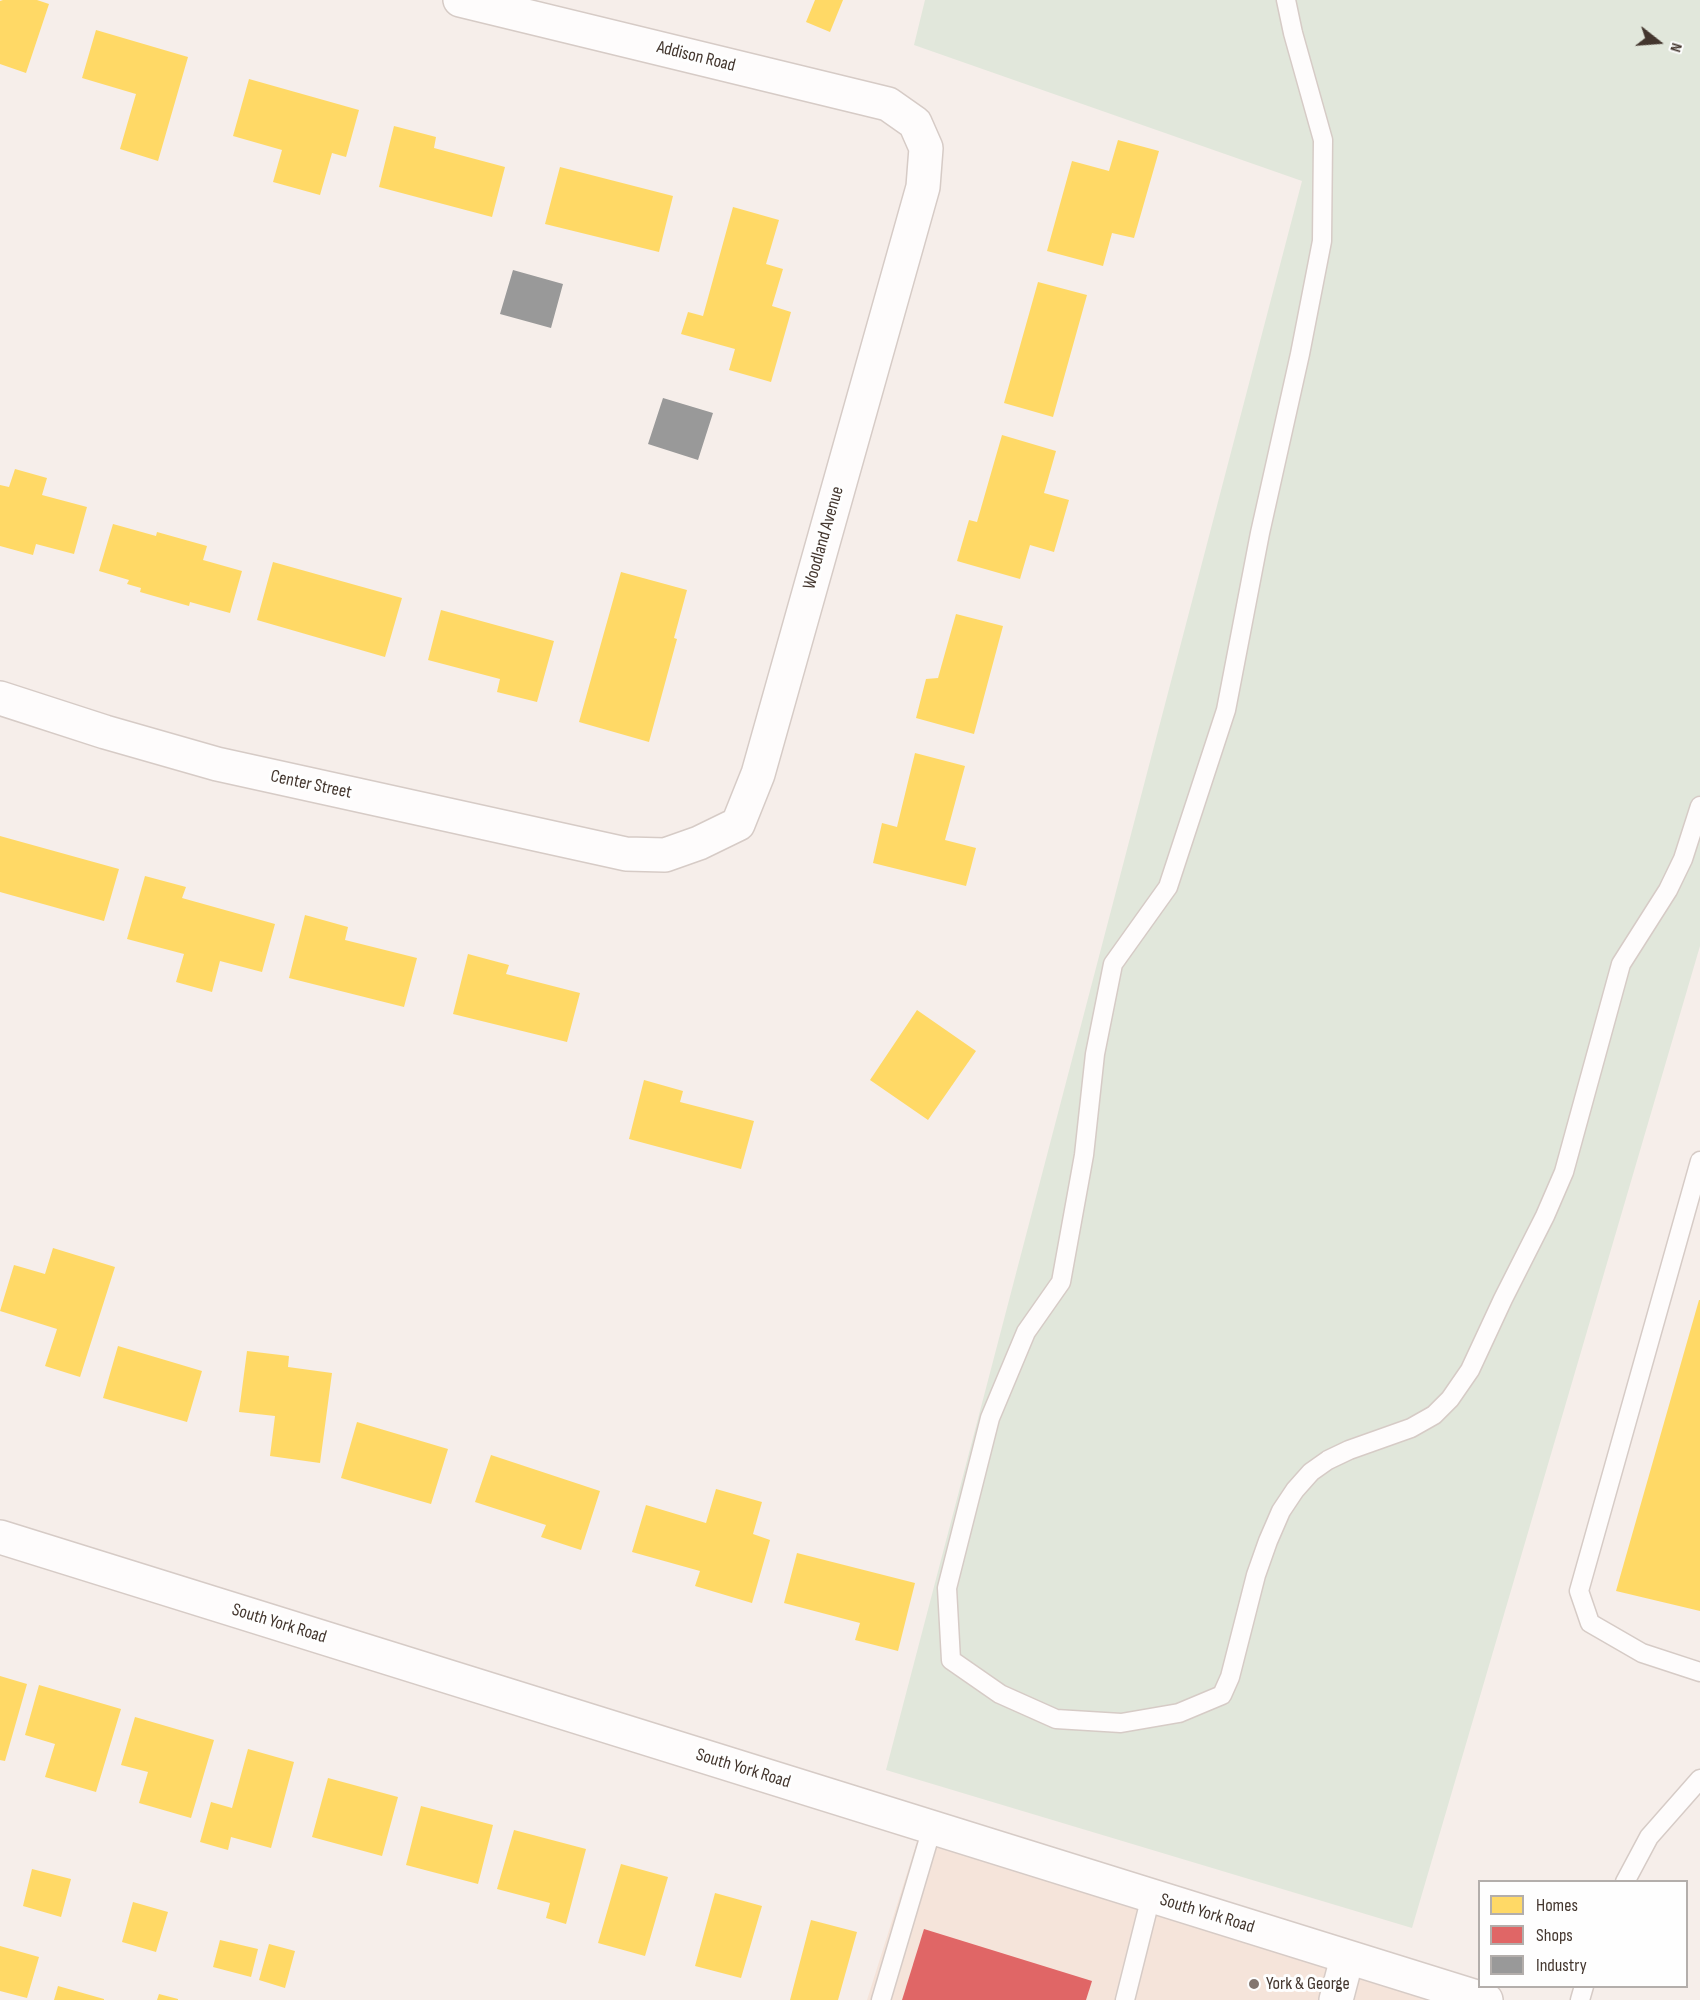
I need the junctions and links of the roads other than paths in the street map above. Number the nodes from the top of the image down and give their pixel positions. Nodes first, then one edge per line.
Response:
1 (460, 0) edge
2 (1286, 0) edge
3 (921, 134) joint
4 (0, 698) edge
5 (1700, 806) edge
6 (626, 855) joint
7 (1700, 1161) edge
8 (0, 1537) edge
9 (1700, 1672) edge
10 (1700, 1779) edge
11 (932, 1828) junction
12 (1626, 1880) edge
13 (1151, 1896) junction
14 (1347, 1958) junction
15 (1434, 1992) edge
16 (880, 2000) edge
17 (1125, 2000) edge
18 (1336, 2000) edge
19 (1486, 2000) edge

1 - 3 street, Addison Road
2 - 5 lane
3 - 6 street, Woodland Avenue
4 - 6 street, Center Street
7 - 9 lane
8 - 11 street, South York Road
10 - 12 lane
11 - 13 street, South York Road
11 - 16 lane
13 - 14 street, South York Road
13 - 17 lane
14 - 15 street, South York Road
14 - 18 street
15 - 19 street, South York Road

